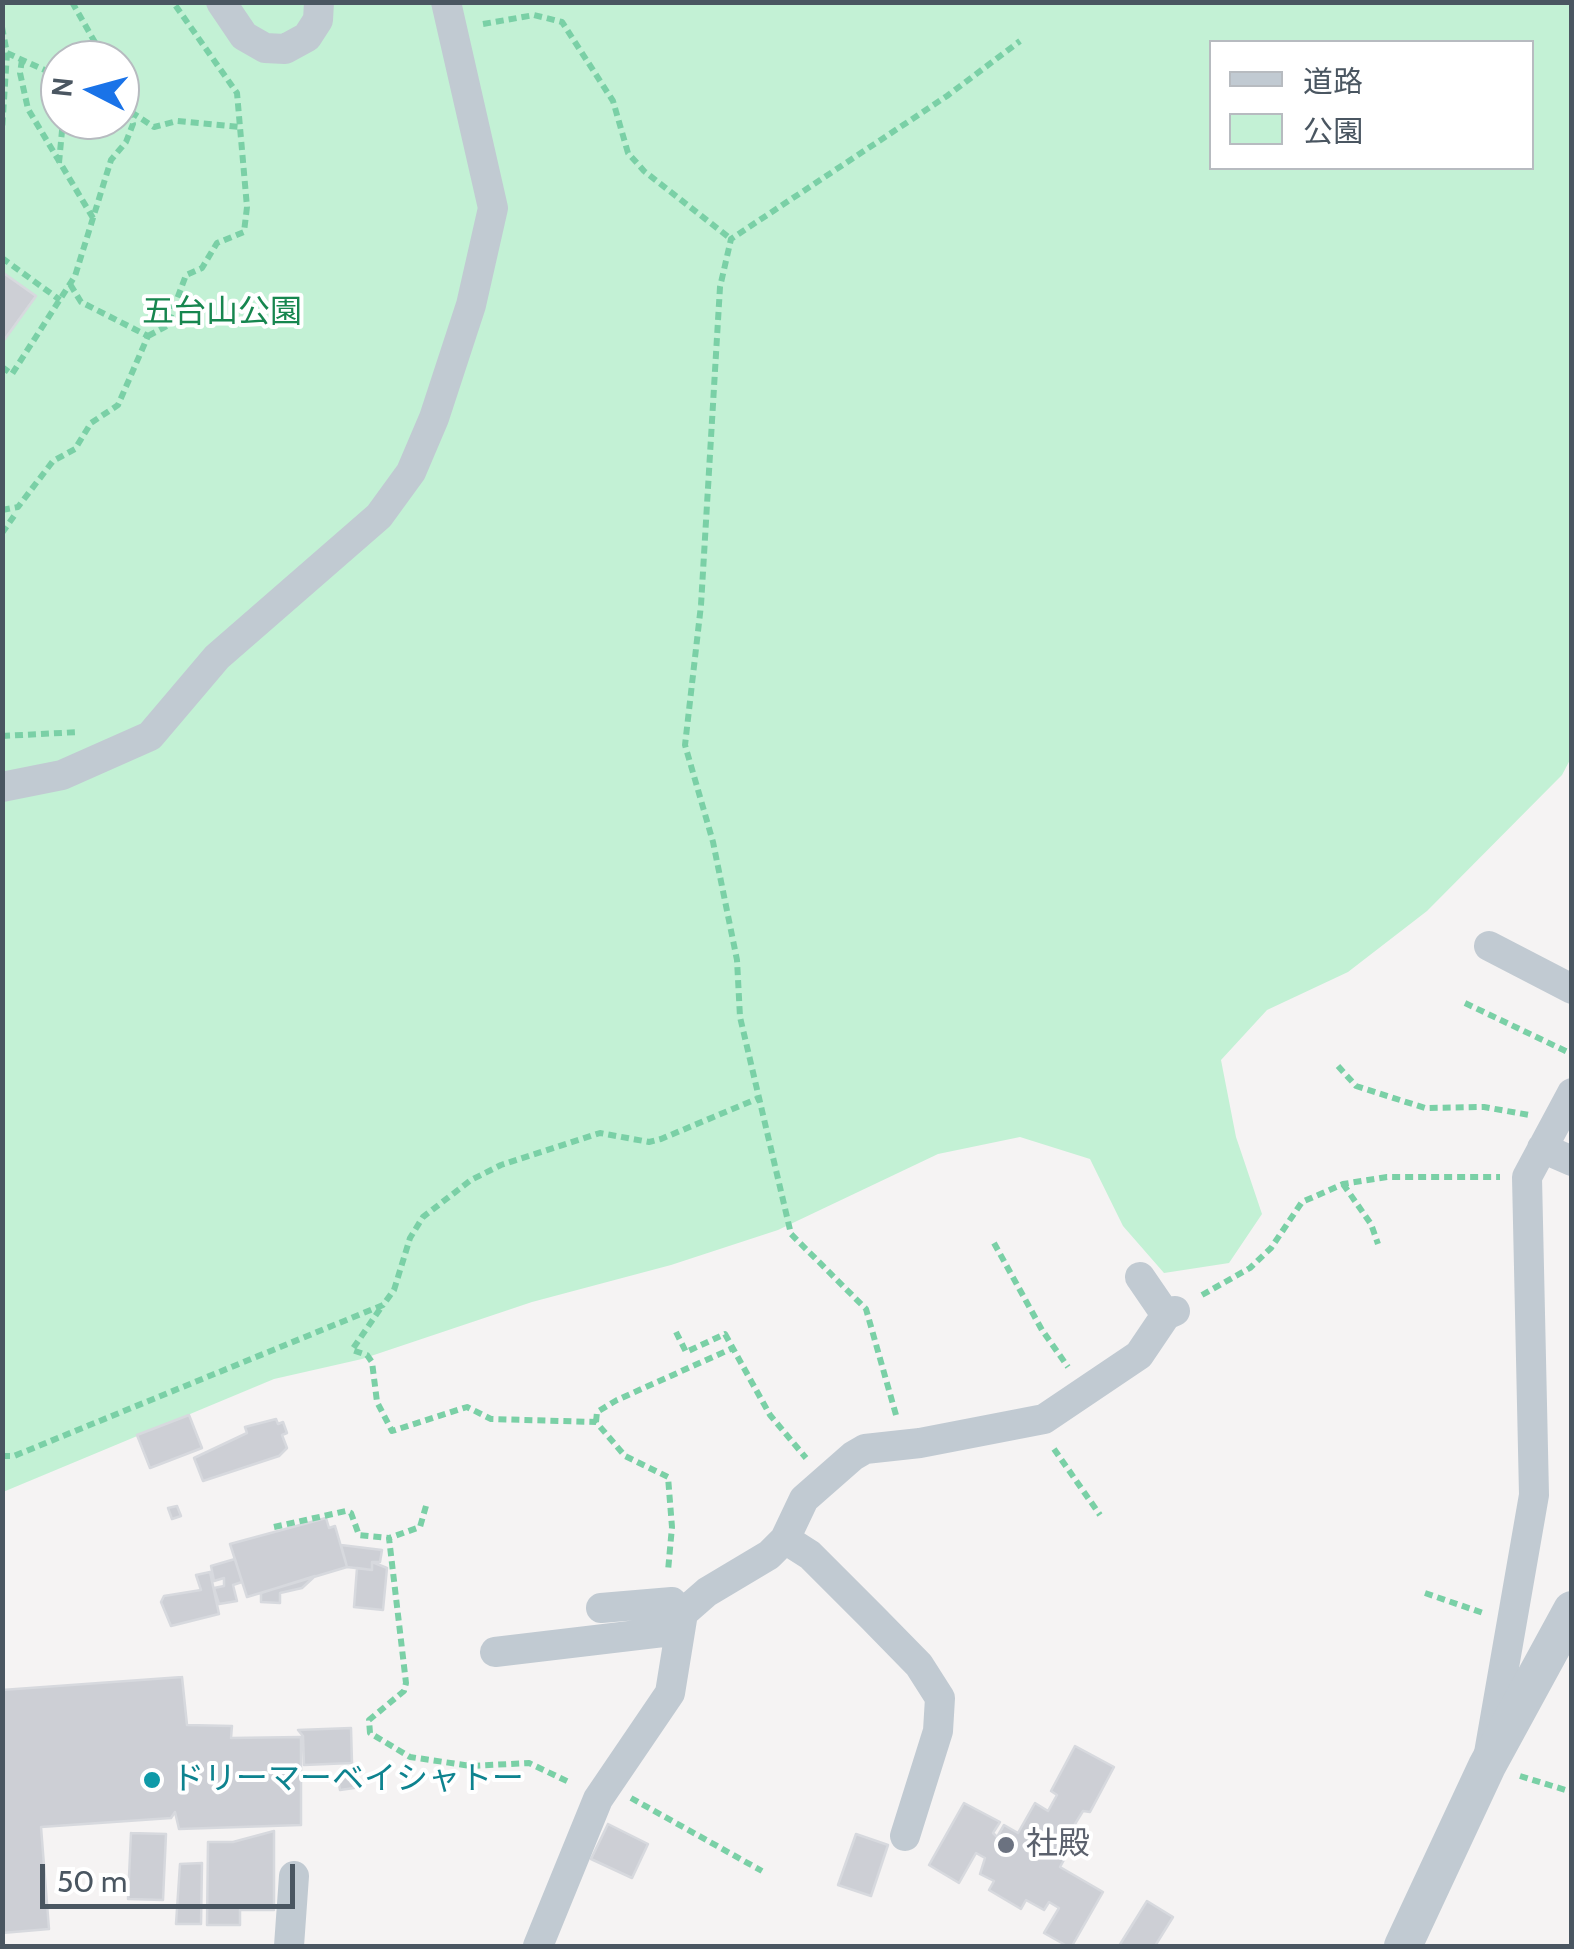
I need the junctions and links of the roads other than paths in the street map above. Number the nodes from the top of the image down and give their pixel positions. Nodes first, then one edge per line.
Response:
1 (222, 2) edge
2 (320, 2) edge
3 (450, 16) edge
4 (2, 787) edge
5 (1489, 946) dead end
6 (1572, 989) edge
7 (1572, 1093) edge
8 (1548, 1136) junction
9 (1572, 1160) edge
10 (1140, 1277) dead end
11 (785, 1539) junction
12 (601, 1608) dead end
13 (1572, 1610) edge
14 (676, 1615) junction
15 (495, 1652) dead end
16 (1487, 1766) junction
17 (904, 1836) dead end
18 (294, 1876) dead end
19 (288, 1946) edge
20 (538, 1946) edge
21 (1403, 1946) edge

1 - 2 street
3 - 4 street
5 - 6 street
7 - 8 street
8 - 9 street
8 - 16 street
10 - 11 street
11 - 14 street
11 - 17 street
12 - 14 street
13 - 16 street
14 - 15 street
14 - 20 street
16 - 21 street
18 - 19 street

